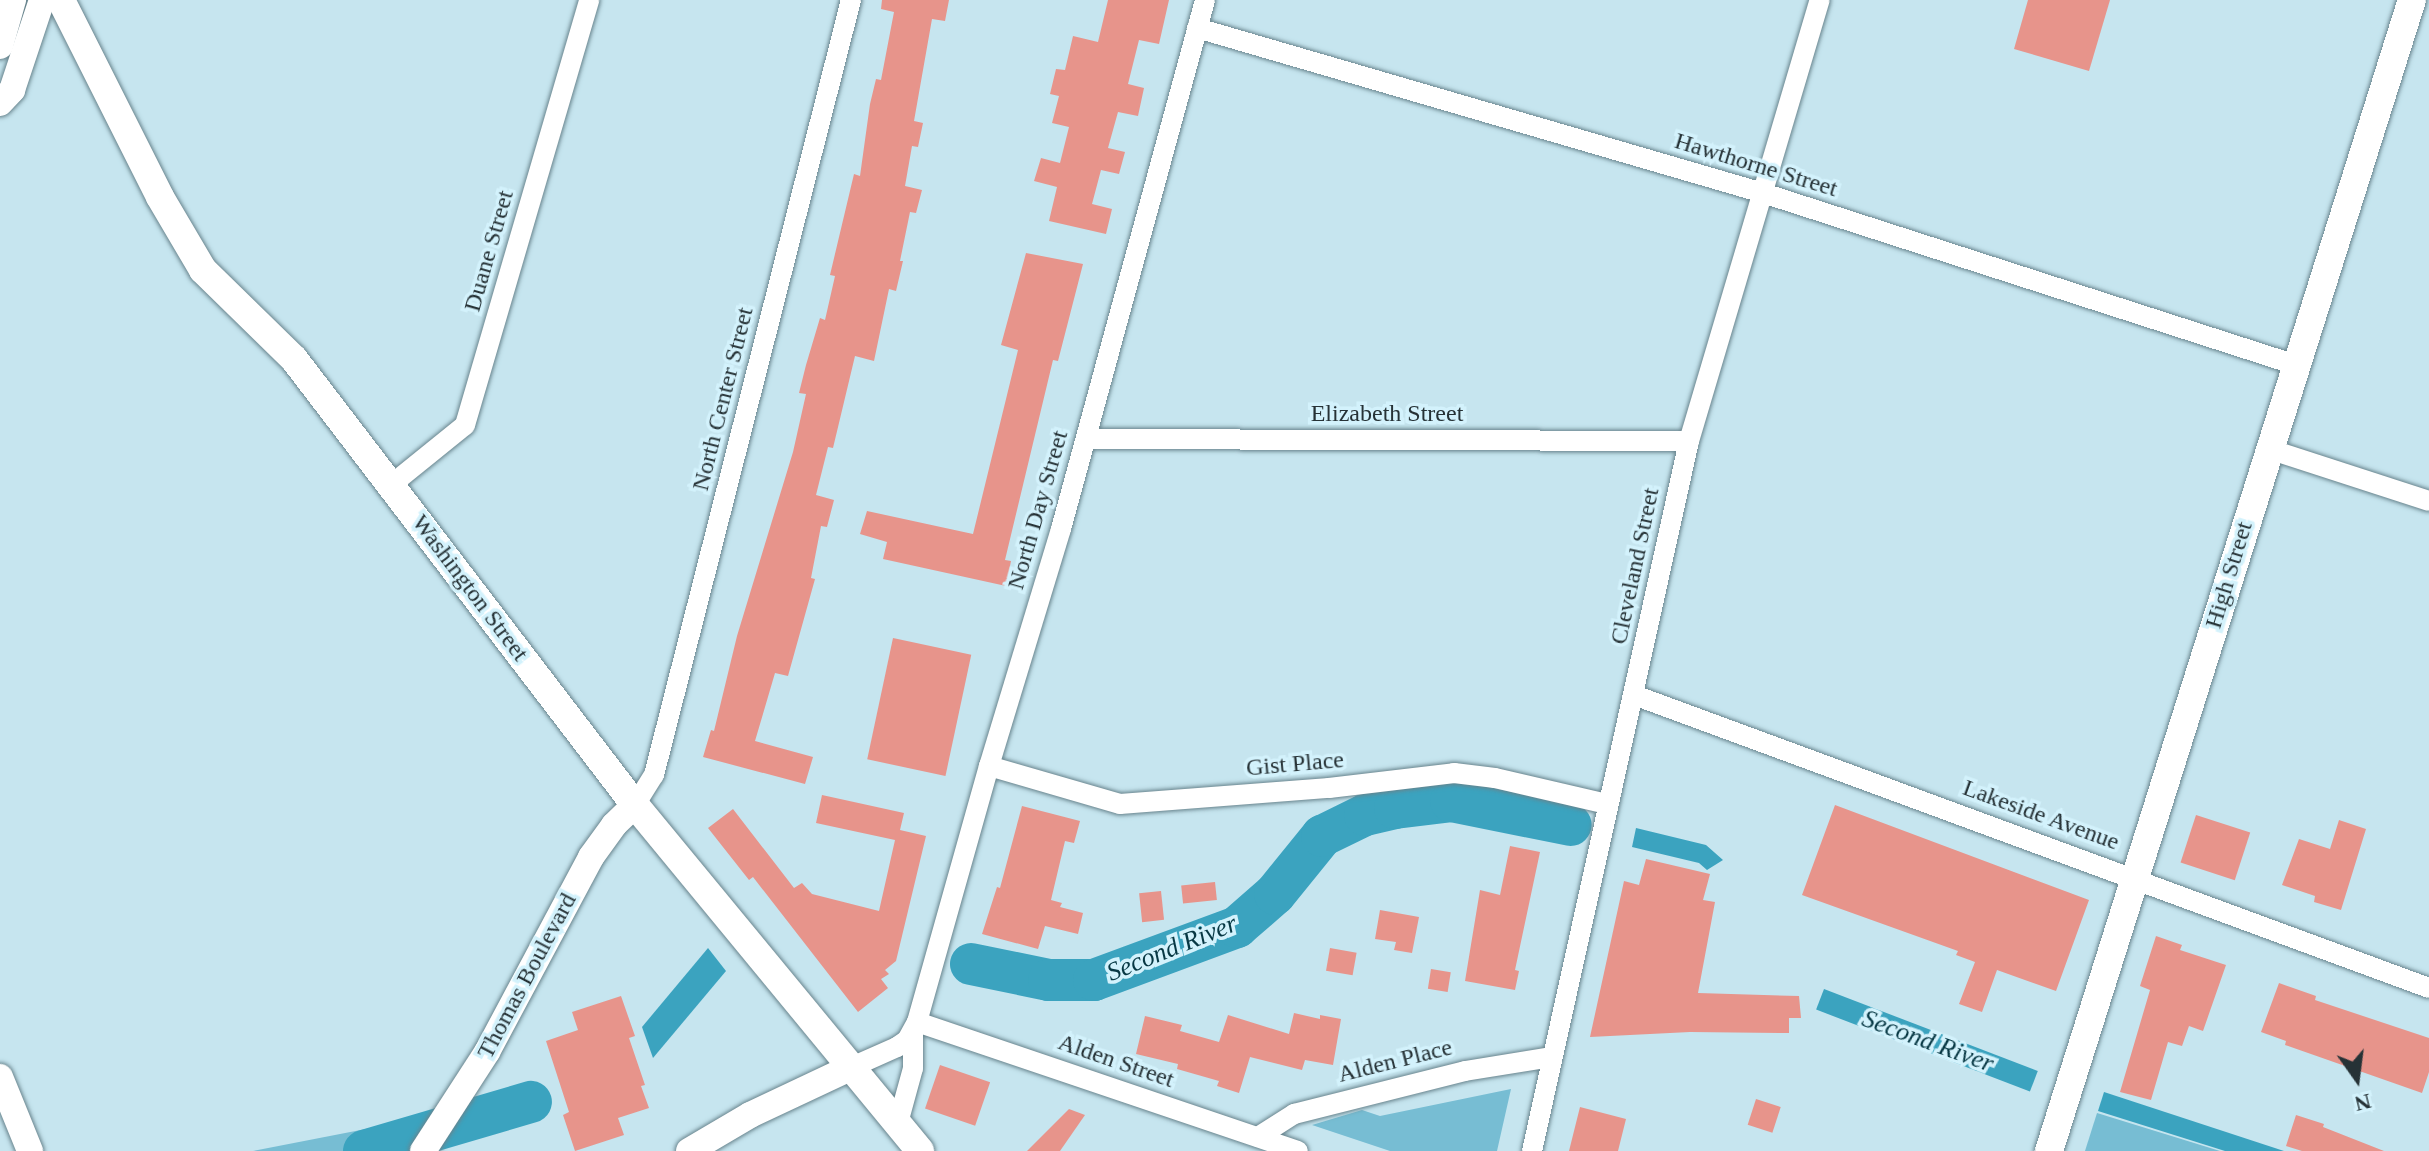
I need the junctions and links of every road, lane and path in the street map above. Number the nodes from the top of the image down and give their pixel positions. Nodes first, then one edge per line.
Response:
1 (13, 0) edge
2 (42, 0) edge
3 (61, 0) edge
4 (589, 0) edge
5 (851, 0) edge
6 (1205, 0) edge
7 (1820, 0) edge
8 (2412, 0) edge
9 (1197, 28) junction
10 (1, 37) edge
11 (0, 103) edge
12 (1763, 193) junction
13 (2296, 365) junction
14 (1086, 439) junction
15 (1689, 441) junction
16 (2269, 449) junction
17 (391, 485) junction
18 (2429, 501) edge
19 (1634, 695) junction
20 (989, 766) junction
21 (1607, 804) junction
22 (635, 805) junction
23 (2134, 877) junction
24 (2429, 988) edge
25 (915, 1027) junction
26 (1551, 1057) junction
27 (852, 1067) junction
28 (0, 1077) edge
29 (898, 1123) junction
30 (1258, 1137) junction
31 (30, 1151) edge
32 (423, 1151) edge
33 (689, 1151) edge
34 (920, 1151) edge
35 (1298, 1151) edge
36 (1532, 1151) edge
37 (2049, 1151) edge

1 - 10 street
2 - 11 street
3 - 17 main road, Washington Street
4 - 17 street, Duane Street
5 - 22 street, North Center Street
6 - 9 street, North Day Street
7 - 12 street, Cleveland Street
8 - 13 main road, High Street
9 - 12 street, Hawthorne Street
9 - 14 street, North Day Street
12 - 13 street, Hawthorne Street
12 - 15 street, Cleveland Street
13 - 16 main road, High Street
14 - 15 street, Elizabeth Street
14 - 20 street, North Day Street
15 - 19 street, Cleveland Street
16 - 18 street
16 - 23 main road, High Street
17 - 22 main road, Washington Street
19 - 21 street, Cleveland Street
19 - 23 street, Lakeside Avenue
20 - 21 street, Gist Place
20 - 25 street, North Day Street
21 - 26 street, Cleveland Street
22 - 27 main road, Washington Street
22 - 32 street, Thomas Boulevard
23 - 24 street, Lakeside Avenue
23 - 37 main road, High Street
25 - 27 street
25 - 29 street, North Day Street
25 - 30 street, Alden Street
26 - 30 street, Alden Place
26 - 36 street, Cleveland Street
27 - 29 main road, Washington Street
27 - 33 street
28 - 31 street
29 - 34 main road, Washington Street
30 - 35 street, Alden Street

